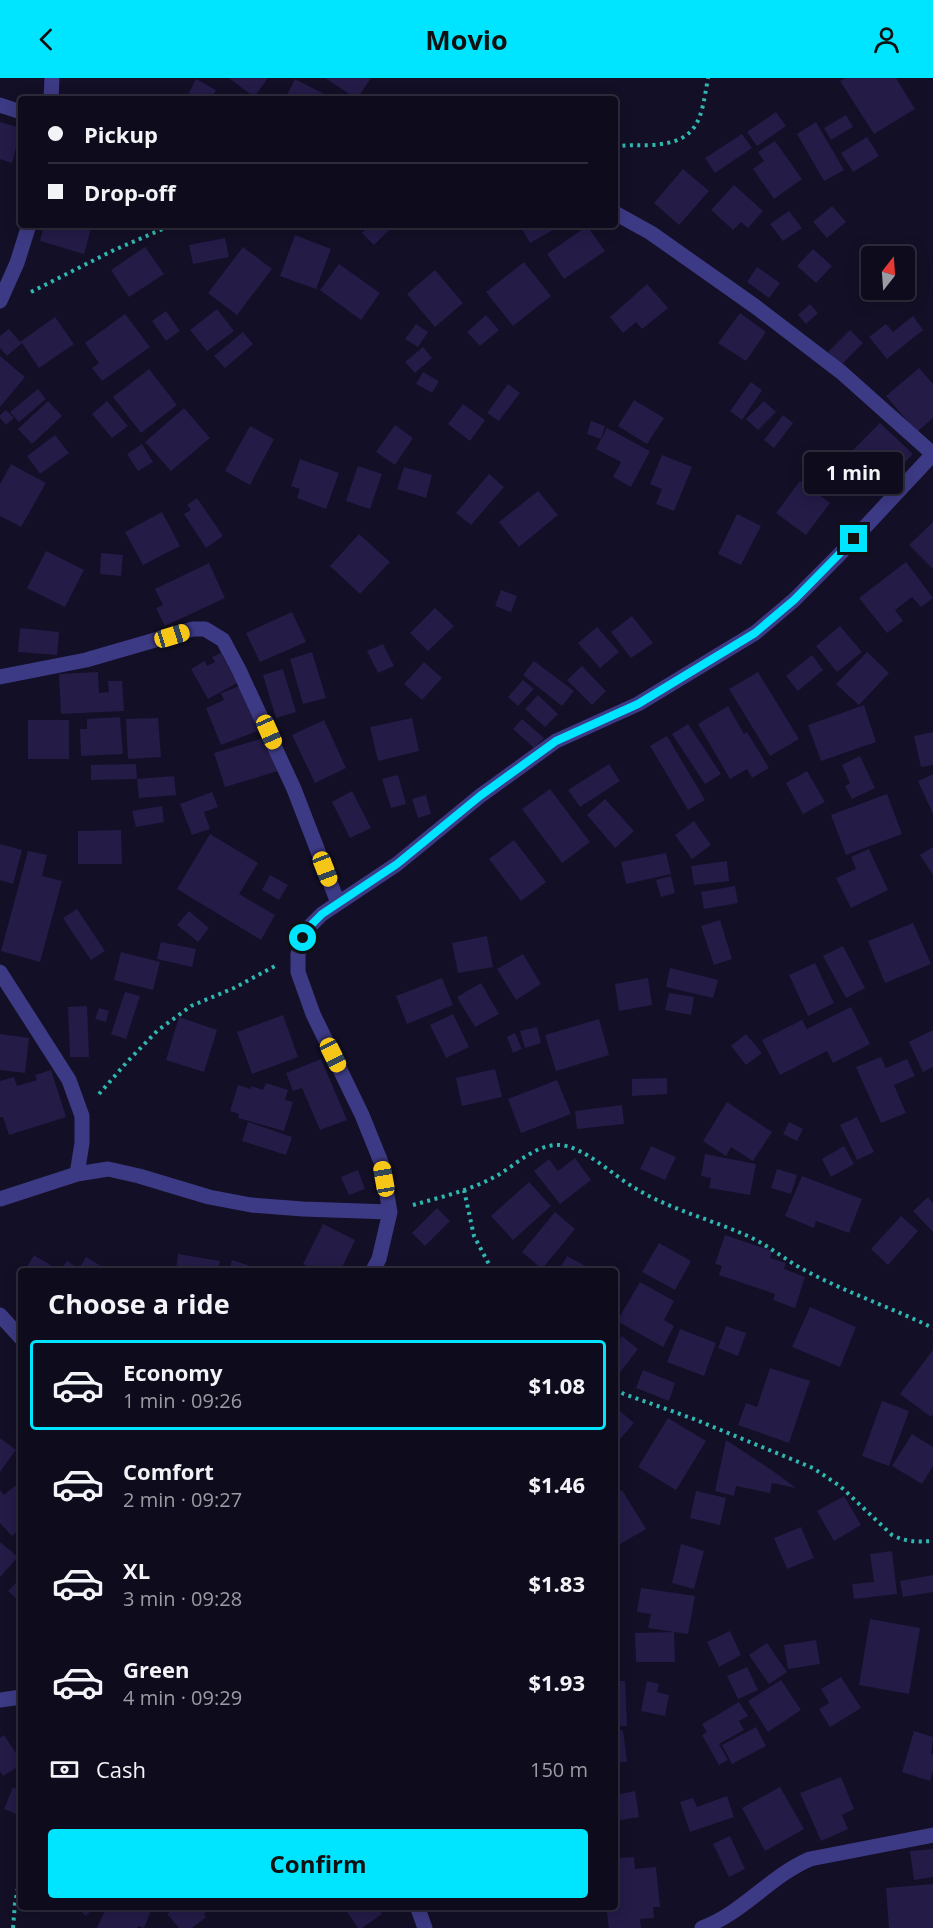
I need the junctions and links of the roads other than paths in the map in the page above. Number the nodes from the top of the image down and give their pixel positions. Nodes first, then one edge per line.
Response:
1 (52, 78) edge
2 (51, 96) edge
3 (0, 105) edge
4 (18, 111) edge
5 (618, 215) edge
6 (28, 228) edge
7 (0, 301) edge
8 (933, 454) edge
9 (0, 677) edge
10 (338, 903) junction
11 (0, 972) edge
12 (76, 1174) junction
13 (0, 1199) edge
14 (390, 1212) junction
15 (374, 1268) edge
16 (0, 1315) edge
17 (18, 1335) edge
18 (18, 1697) edge
19 (0, 1700) edge
20 (933, 1835) edge
21 (418, 1910) edge
22 (425, 1928) edge
23 (702, 1928) edge

1 - 2 street
3 - 4 street
5 - 8 street
6 - 7 street
8 - 10 street
9 - 10 street
10 - 14 street
11 - 12 street
12 - 13 street
12 - 14 street
14 - 15 street
16 - 17 street
18 - 19 street
20 - 23 street
21 - 22 street

